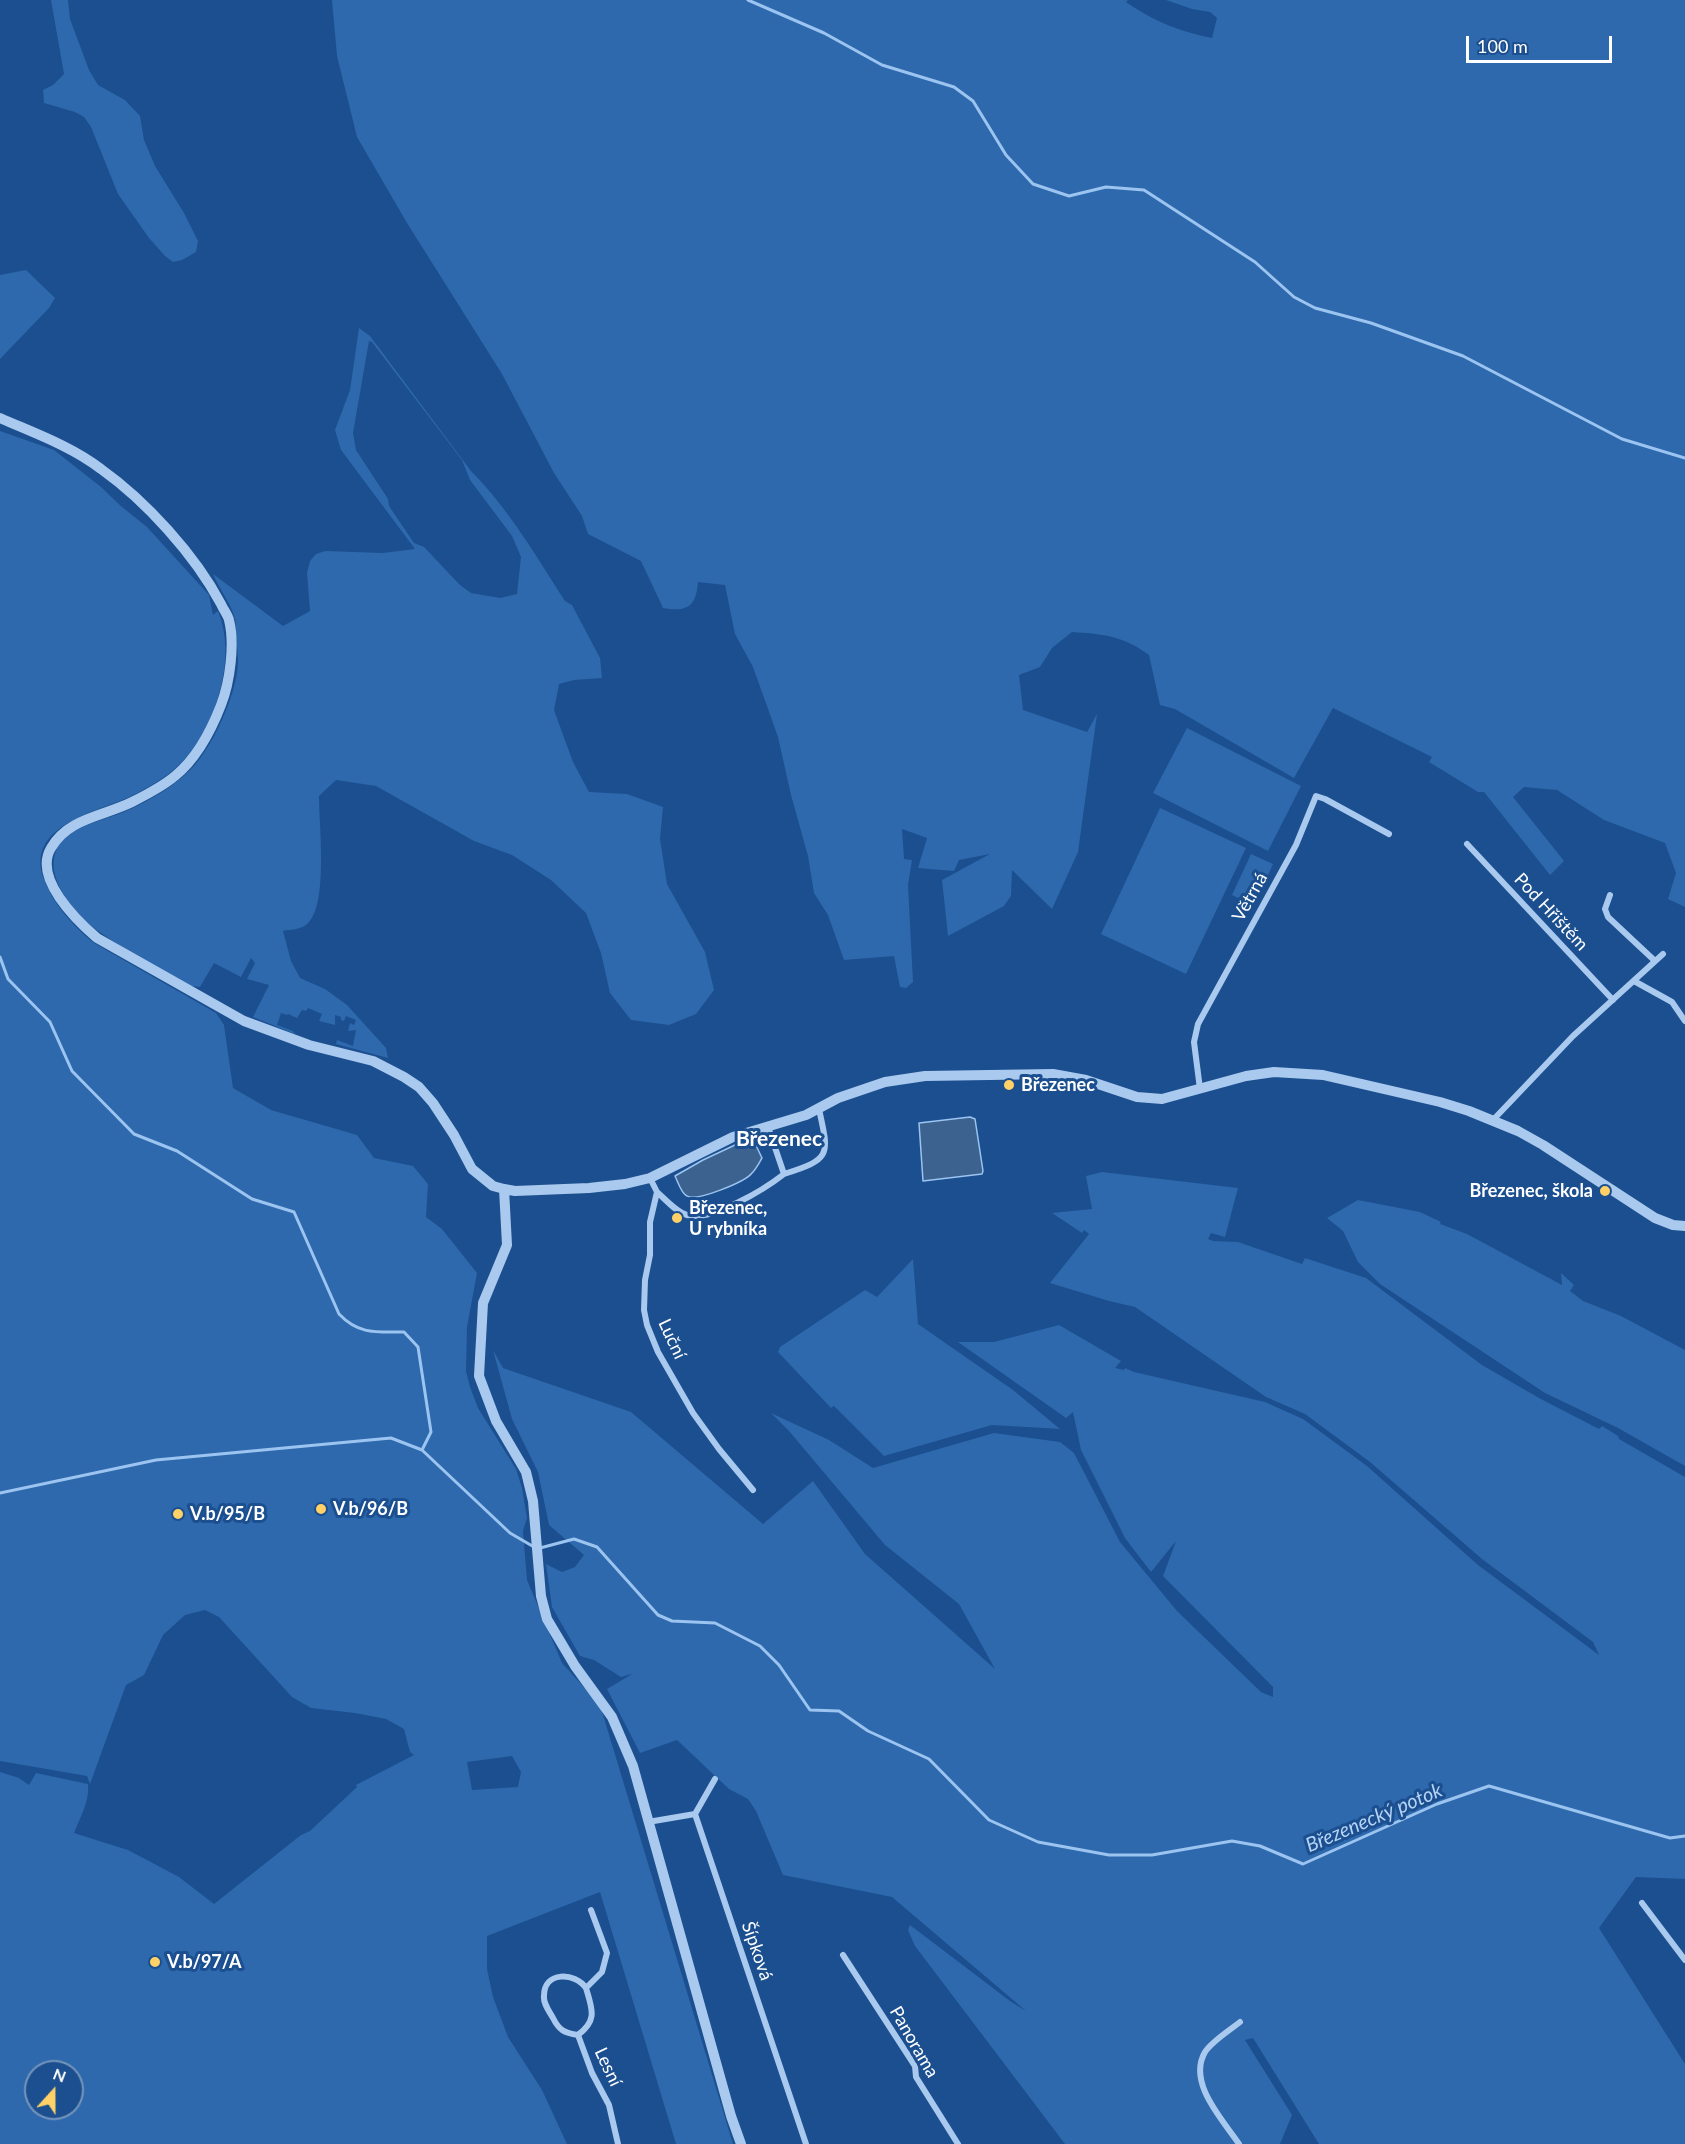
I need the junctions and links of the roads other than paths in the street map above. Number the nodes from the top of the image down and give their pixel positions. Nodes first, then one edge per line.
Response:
1 (0, 418) edge
2 (1389, 834) dead end
3 (1467, 844) dead end
4 (1611, 895) dead end
5 (1663, 954) dead end
6 (1655, 961) junction
7 (1634, 981) junction
8 (1613, 1000) junction
9 (1685, 1021) edge
10 (1200, 1089) junction
11 (819, 1109) junction
12 (1493, 1120) junction
13 (768, 1127) junction
14 (784, 1174) junction
15 (650, 1178) junction
16 (504, 1189) junction
17 (657, 1192) junction
18 (1685, 1226) edge
19 (753, 1490) dead end
20 (716, 1779) dead end
21 (695, 1814) junction
22 (648, 1822) junction
23 (1642, 1904) dead end
24 (591, 1910) dead end
25 (843, 1955) dead end
26 (1685, 1960) edge
27 (586, 1988) junction
28 (1240, 2022) dead end
29 (578, 2035) junction
30 (618, 2144) edge
31 (741, 2144) edge
32 (806, 2144) edge
33 (958, 2144) edge
34 (1239, 2144) edge

1 - 16 street
2 - 10 street, Větrná
3 - 8 street, Pod Hřištěm
4 - 6 street
5 - 6 street
6 - 7 street
7 - 8 street
7 - 9 street
8 - 12 street
10 - 11 street
10 - 12 street
11 - 13 street
11 - 14 street
12 - 18 street
13 - 14 street
13 - 15 street
14 - 17 street
15 - 16 street
15 - 17 street
16 - 22 street
17 - 19 street, Luční
20 - 21 street
21 - 22 street
21 - 32 street, Šípková
22 - 31 street
23 - 26 street
24 - 27 street
25 - 33 street, Panorama
27 - 29 street, Lesní
27 - 29 street
28 - 34 street
29 - 30 street, Lesní

